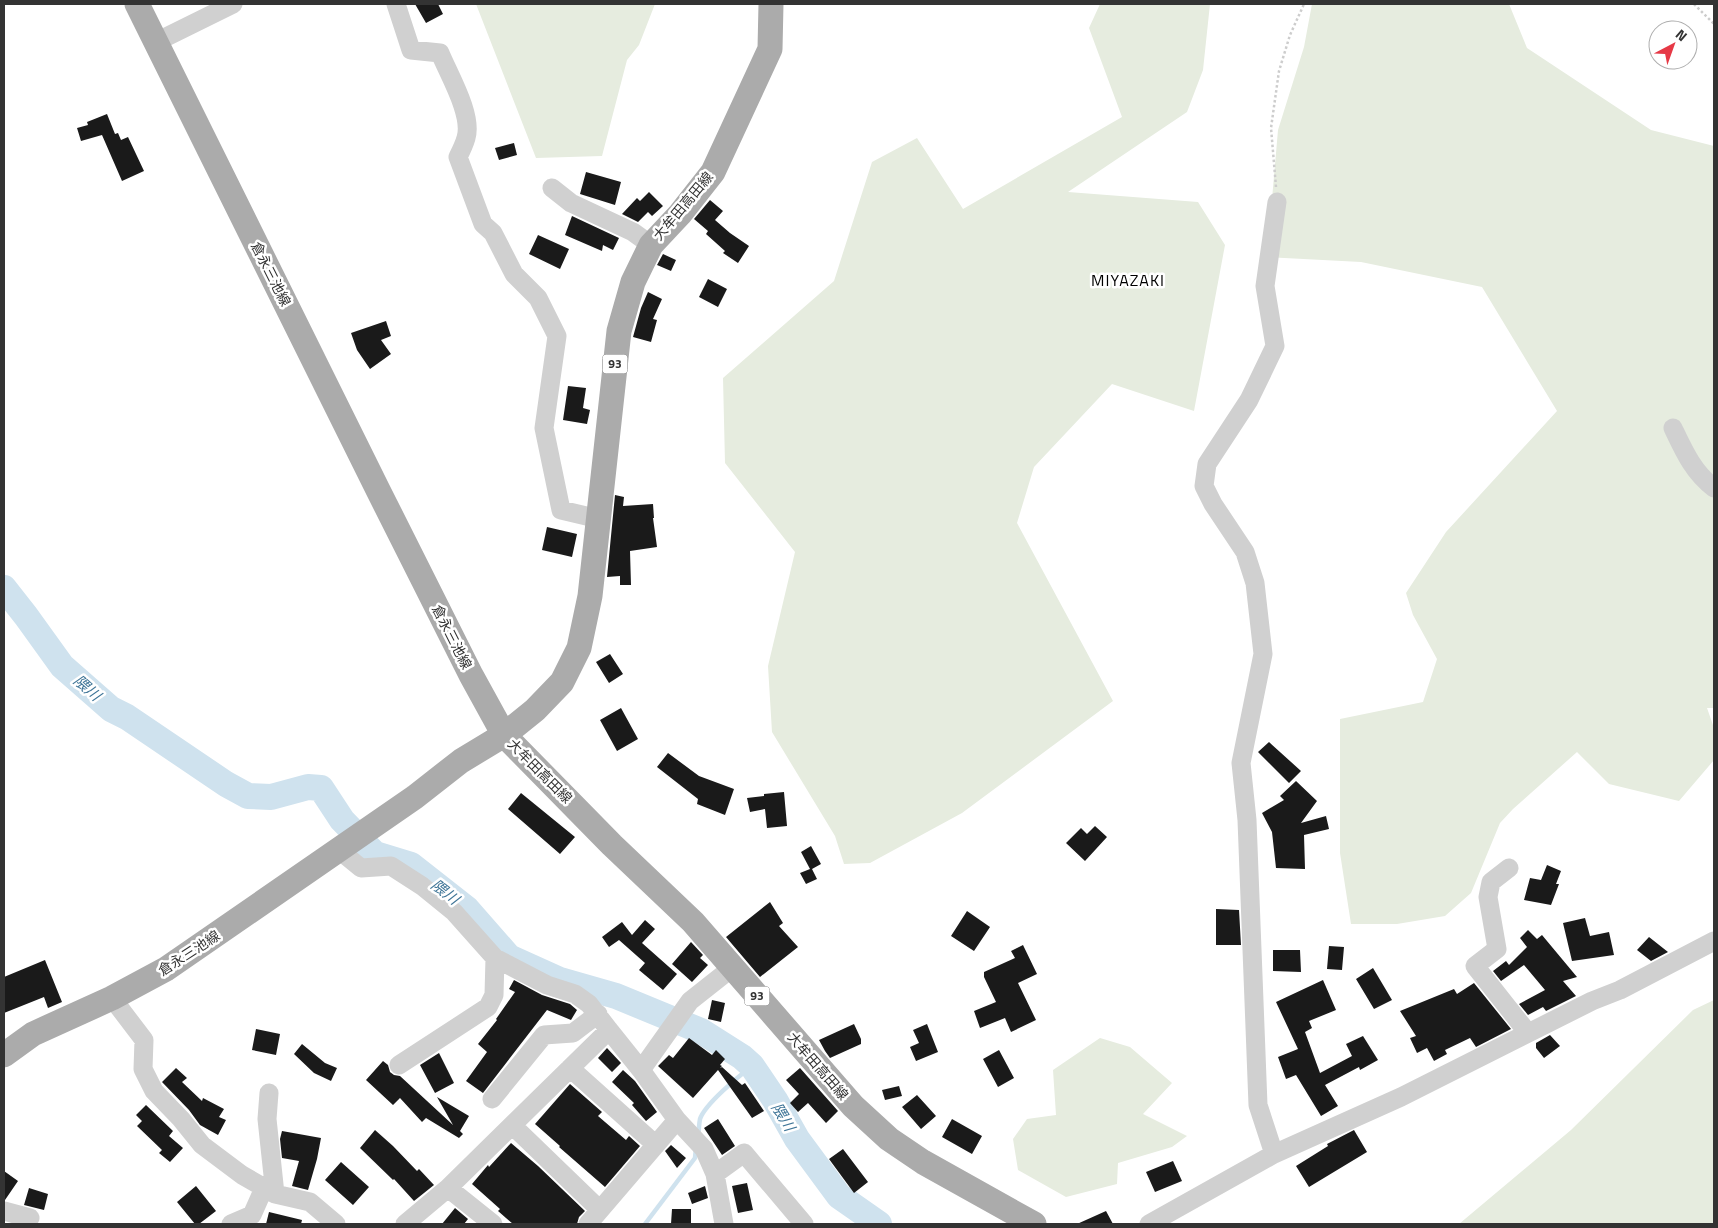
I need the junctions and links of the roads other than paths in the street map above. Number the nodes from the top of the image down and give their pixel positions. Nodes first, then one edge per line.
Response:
1 (137, 4) edge
2 (233, 4) edge
3 (396, 4) edge
4 (771, 4) edge
5 (156, 42) junction
6 (552, 188) dead end
7 (1277, 202) road end
8 (651, 245) junction
9 (1673, 428) dead end
10 (1714, 488) edge
11 (599, 519) junction
12 (504, 735) junction
13 (339, 850) junction
14 (1509, 868) dead end
15 (1714, 941) edge
16 (495, 958) junction
17 (733, 967) junction
18 (112, 998) junction
19 (598, 1014) junction
20 (609, 1030) junction
21 (1528, 1033) junction
22 (4, 1055) edge
23 (399, 1065) dead end
24 (570, 1068) junction
25 (641, 1070) junction
26 (269, 1093) dead end
27 (492, 1099) dead end
28 (677, 1120) junction
29 (512, 1125) junction
30 (656, 1145) junction
31 (1274, 1154) junction
32 (715, 1174) junction
33 (448, 1188) junction
34 (270, 1191) junction
35 (4, 1211) edge
36 (594, 1217) edge
37 (30, 1218) dead end
38 (231, 1224) edge
39 (336, 1224) edge
40 (405, 1224) edge
41 (492, 1224) edge
42 (724, 1224) edge
43 (804, 1224) edge
44 (1034, 1224) edge
45 (1150, 1224) edge

1 - 5 main road, 倉永三池線
2 - 5 street
3 - 11 street
4 - 8 main road, 大牟田高田線 / 93
5 - 12 main road, 倉永三池線
6 - 8 street
7 - 31 street
8 - 11 main road, 大牟田高田線 / 93
9 - 10 street
11 - 12 main road, 大牟田高田線 / 93
12 - 13 main road, 倉永三池線
12 - 17 main road, 大牟田高田線 / 93
13 - 16 street
13 - 18 main road, 倉永三池線
14 - 21 street
15 - 21 street
16 - 19 street
16 - 23 street
17 - 25 street
17 - 44 main road, 大牟田高田線 / 93
18 - 22 main road, 倉永三池線
18 - 34 street
19 - 20 street
19 - 27 street
20 - 24 street
20 - 25 street
21 - 31 street
24 - 29 street
24 - 30 street
25 - 28 street
26 - 34 street
28 - 30 street
28 - 32 street
29 - 33 street
29 - 36 street
30 - 36 street
31 - 45 street
32 - 42 street
32 - 43 street
33 - 40 street
33 - 41 street
34 - 38 street
34 - 39 street
35 - 37 street

